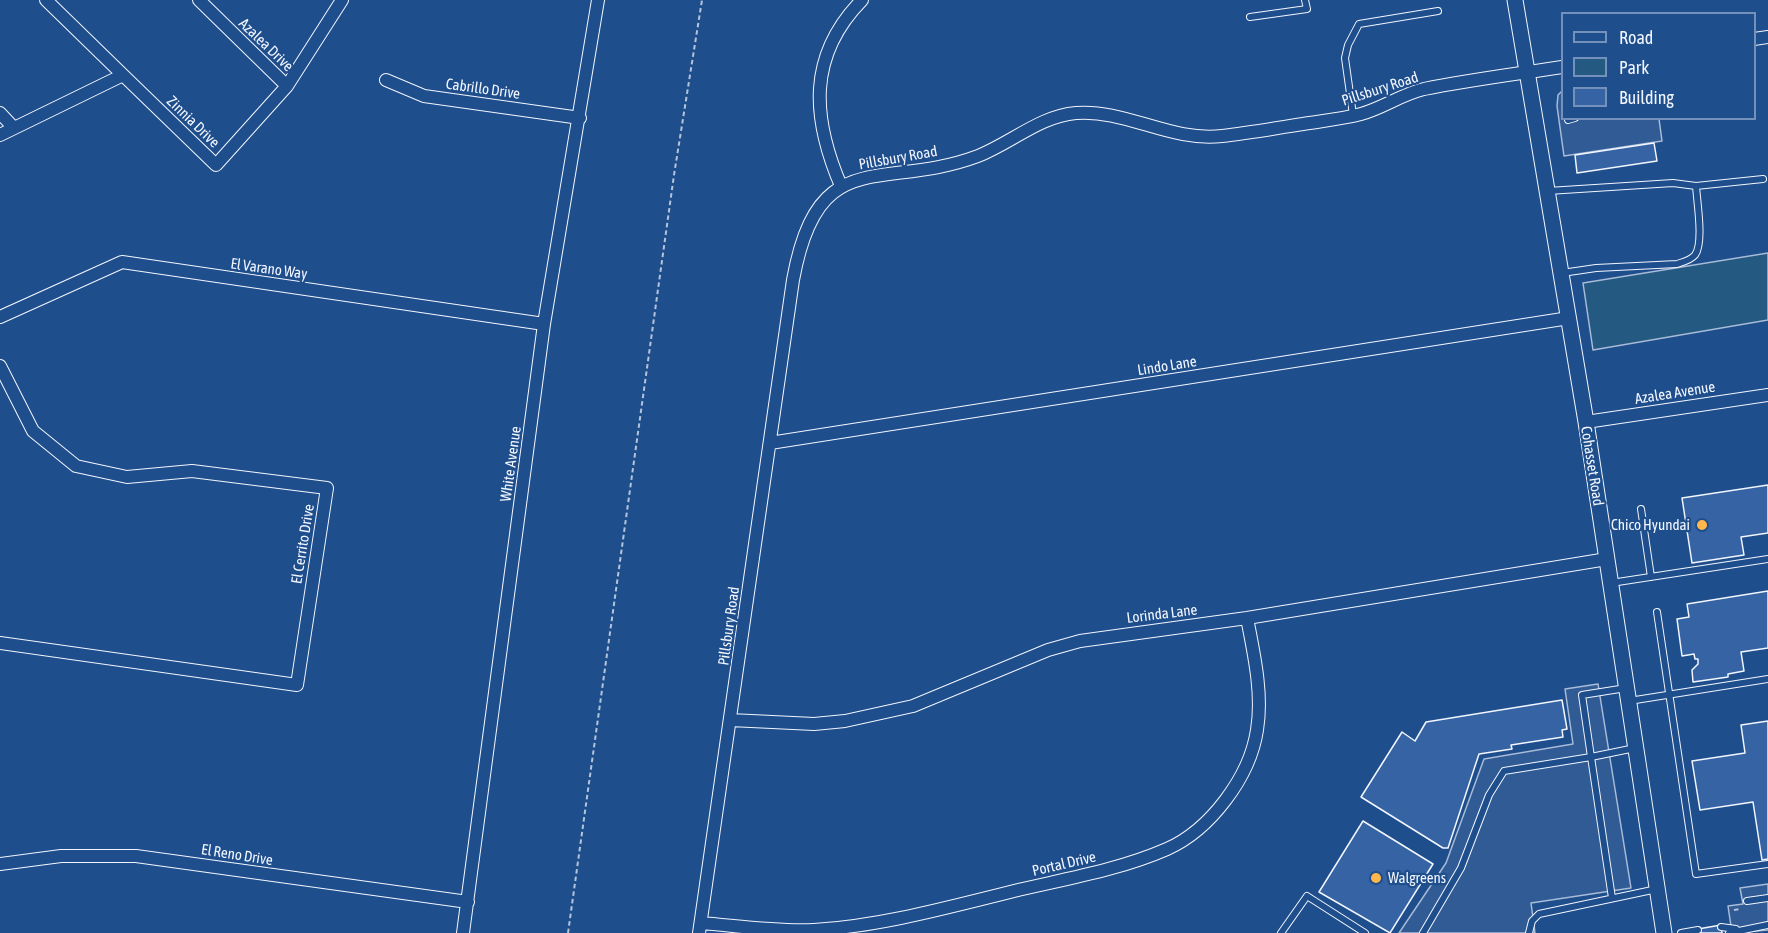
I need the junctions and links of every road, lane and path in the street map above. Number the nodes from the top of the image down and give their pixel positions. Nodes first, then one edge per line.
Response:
1 (46, 0) edge
2 (199, 0) edge
3 (342, 0) edge
4 (598, 0) edge
5 (702, 0) edge
6 (862, 0) edge
7 (1305, 0) edge
8 (1515, 0) edge
9 (1438, 11) dead end
10 (1250, 17) dead end
11 (1561, 67) edge
12 (1527, 72) junction
13 (123, 75) junction
14 (386, 80) dead end
15 (287, 86) junction
16 (0, 113) edge
17 (1353, 115) junction
18 (580, 118) junction
19 (14, 128) junction
20 (0, 135) edge
21 (1763, 179) dead end
22 (841, 186) junction
23 (1696, 186) junction
24 (1547, 191) junction
25 (1561, 274) junction
26 (0, 317) edge
27 (1569, 318) junction
28 (544, 324) junction
29 (0, 366) edge
30 (1768, 394) edge
31 (1586, 422) junction
32 (770, 444) junction
33 (1641, 509) dead end
34 (1607, 559) junction
35 (1768, 559) edge
36 (1651, 577) junction
37 (1611, 583) junction
38 (1657, 612) dead end
39 (1246, 618) junction
40 (0, 643) edge
41 (1768, 679) edge
42 (1627, 694) junction
43 (1669, 694) junction
44 (730, 720) junction
45 (1636, 748) junction
46 (1591, 757) junction
47 (0, 864) edge
48 (1768, 864) edge
49 (1657, 889) junction
50 (1612, 898) junction
51 (1768, 898) edge
52 (1748, 901) dead end
53 (468, 902) junction
54 (1734, 910) dead end
55 (1768, 925) edge
56 (1721, 927) dead end
57 (1755, 927) junction
58 (700, 928) edge
59 (1737, 929) junction
60 (1698, 930) dead end
61 (463, 933) edge
62 (568, 933) edge
63 (1281, 933) edge
64 (1365, 933) edge
65 (1423, 933) edge
66 (1529, 933) edge
67 (1664, 933) edge
68 (1681, 933) edge
69 (1729, 933) edge

1 - 13 street
2 - 15 street, Azalea Drive
3 - 15 street, Zinnia Drive
4 - 18 street, White Avenue
5 - 62 path
6 - 22 street
7 - 10 lane
8 - 12 street, Cohasset Road
9 - 17 lane
11 - 12 street, Pillsbury Road
12 - 17 street, Pillsbury Road
12 - 24 street, Cohasset Road
13 - 15 street, Zinnia Drive
13 - 19 street
14 - 18 street, Cabrillo Drive
16 - 19 street
17 - 22 street, Pillsbury Road
18 - 28 street, White Avenue
19 - 20 street
21 - 23 lane
22 - 32 street, Pillsbury Road
23 - 24 lane
23 - 25 lane
24 - 25 street, Cohasset Road
25 - 27 street, Cohasset Road
26 - 28 street, El Varano Way
27 - 31 street, Cohasset Road
27 - 32 street, Lindo Lane
28 - 53 street, White Avenue
29 - 40 street, El Cerrito Drive
30 - 31 street, Azalea Avenue
31 - 34 street, Cohasset Road
32 - 44 street, Pillsbury Road
33 - 36 lane
34 - 37 street, Cohasset Road
34 - 39 street, Lorinda Lane
35 - 36 lane
36 - 37 lane
37 - 42 street, Cohasset Road
38 - 43 lane
39 - 44 street, Lorinda Lane
39 - 58 street, Portal Drive
41 - 43 lane
42 - 43 lane
42 - 45 street, Cohasset Road
42 - 46 lane
43 - 48 lane
44 - 58 street, Pillsbury Road
45 - 46 lane
45 - 49 street, Cohasset Road
46 - 50 lane
46 - 65 lane
47 - 53 street, El Reno Drive
49 - 50 lane
49 - 67 street, Cohasset Road
50 - 66 lane
51 - 52 lane
53 - 61 street, White Avenue
54 - 57 path
55 - 57 lane
56 - 59 lane
57 - 59 lane
59 - 69 lane
60 - 68 lane
63 - 64 lane

